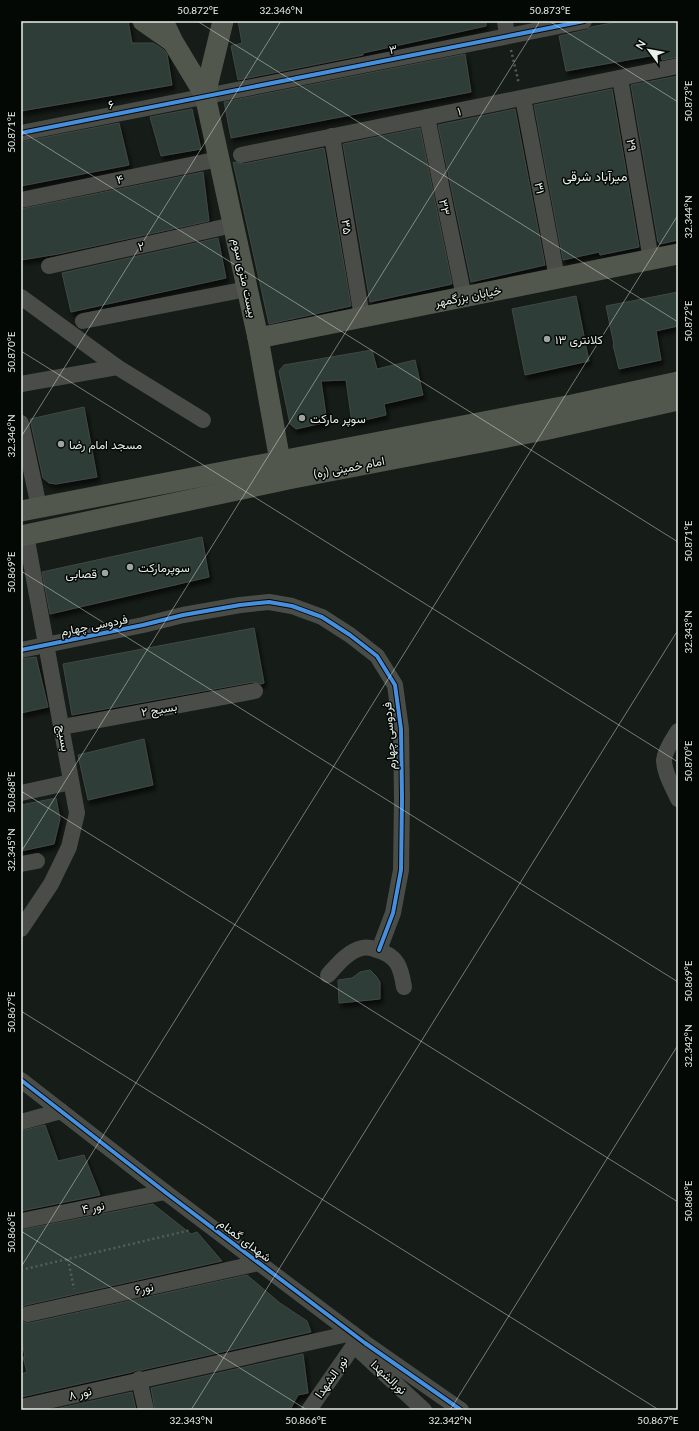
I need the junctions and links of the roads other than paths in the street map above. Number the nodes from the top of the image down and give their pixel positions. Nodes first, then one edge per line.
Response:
1 (143, 21) edge
2 (163, 21) edge
3 (584, 21) edge
4 (224, 25) edge
5 (506, 29) edge
6 (173, 42) junction
7 (678, 66) edge
8 (620, 78) junction
9 (205, 95) junction
10 (523, 98) junction
11 (426, 117) junction
12 (21, 133) edge
13 (332, 136) junction
14 (241, 155) dead end
15 (220, 159) junction
16 (21, 200) edge
17 (234, 225) junction
18 (678, 254) edge
19 (651, 260) junction
20 (49, 266) dead end
21 (557, 278) junction
22 (247, 289) junction
23 (21, 297) edge
24 (464, 297) junction
25 (362, 317) junction
26 (83, 321) dead end
27 (258, 338) junction
28 (117, 367) junction
29 (678, 382) edge
30 (21, 384) edge
31 (678, 400) edge
32 (203, 420) dead end
33 (21, 424) edge
34 (280, 461) junction
35 (30, 509) edge
36 (23, 535) edge
37 (46, 644) junction
38 (21, 650) edge
39 (255, 691) dead end
40 (62, 727) junction
41 (678, 731) edge
42 (71, 782) junction
43 (21, 792) edge
44 (678, 799) edge
45 (37, 861) dead end
46 (21, 864) edge
47 (23, 923) edge
48 (379, 950) junction
49 (328, 975) dead end
50 (404, 987) dead end
51 (21, 1080) edge
52 (61, 1111) junction
53 (21, 1122) edge
54 (165, 1192) junction
55 (21, 1221) edge
56 (259, 1263) junction
57 (28, 1314) dead end
58 (353, 1339) junction
59 (139, 1379) junction
60 (21, 1407) edge
61 (146, 1410) edge
62 (309, 1410) edge
63 (424, 1410) edge
64 (461, 1410) edge

1 - 6 main road
2 - 6 main road, بیست متری سوم
3 - 5 street, ۳
4 - 9 main road, بیست متری سوم
5 - 9 street, ۳
6 - 9 main road, بیست متری سوم
7 - 8 street, ۱
8 - 10 street, ۱
8 - 19 street, ۲۹
9 - 12 street, ۶
9 - 15 main road, بیست متری سوم
10 - 11 street, ۱
10 - 21 street, ۳۱
11 - 13 street, ۱
11 - 24 street, ۳۳
13 - 14 street, ۱
13 - 25 street, ۳۵
15 - 16 street, ۴
15 - 17 main road, بیست متری سوم
17 - 20 street, ۲
17 - 22 main road, بیست متری سوم
18 - 19 main road, خیابان بزرگمهر
19 - 21 main road, خیابان بزرگمهر
21 - 24 main road, خیابان بزرگمهر
22 - 26 street
22 - 27 main road, بیست متری سوم
23 - 28 street
24 - 25 main road, خیابان بزرگمهر
25 - 27 main road, خیابان بزرگمهر
27 - 34 main road, بیست متری سوم
28 - 30 street
28 - 32 street
29 - 34 main road, امام خمینی (ره)
31 - 36 main road, امام خمینی (ره)
33 - 35 street
34 - 35 main road, امام خمینی (ره)
36 - 37 street, بسیج
37 - 38 street, فردوسی چهارم
37 - 40 street, بسیج
37 - 48 street, فردوسی چهارم
39 - 40 street, بسیج ۲
40 - 42 street, بسیج
41 - 44 street
42 - 43 street
42 - 47 street, بسیج
45 - 46 street
48 - 49 street
48 - 50 street
51 - 52 street, شهدای گمنام
52 - 53 street
52 - 54 street, شهدای گمنام
54 - 55 street, نور ۴
54 - 56 street, شهدای گمنام
56 - 57 street, نور۶
56 - 58 street, شهدای گمنام
58 - 59 street, نور ۸
58 - 62 street, نور الشهدا
58 - 63 street, نورالشهدا
58 - 64 street, شهدای گمنام
59 - 60 street, نور ۸
59 - 61 street

